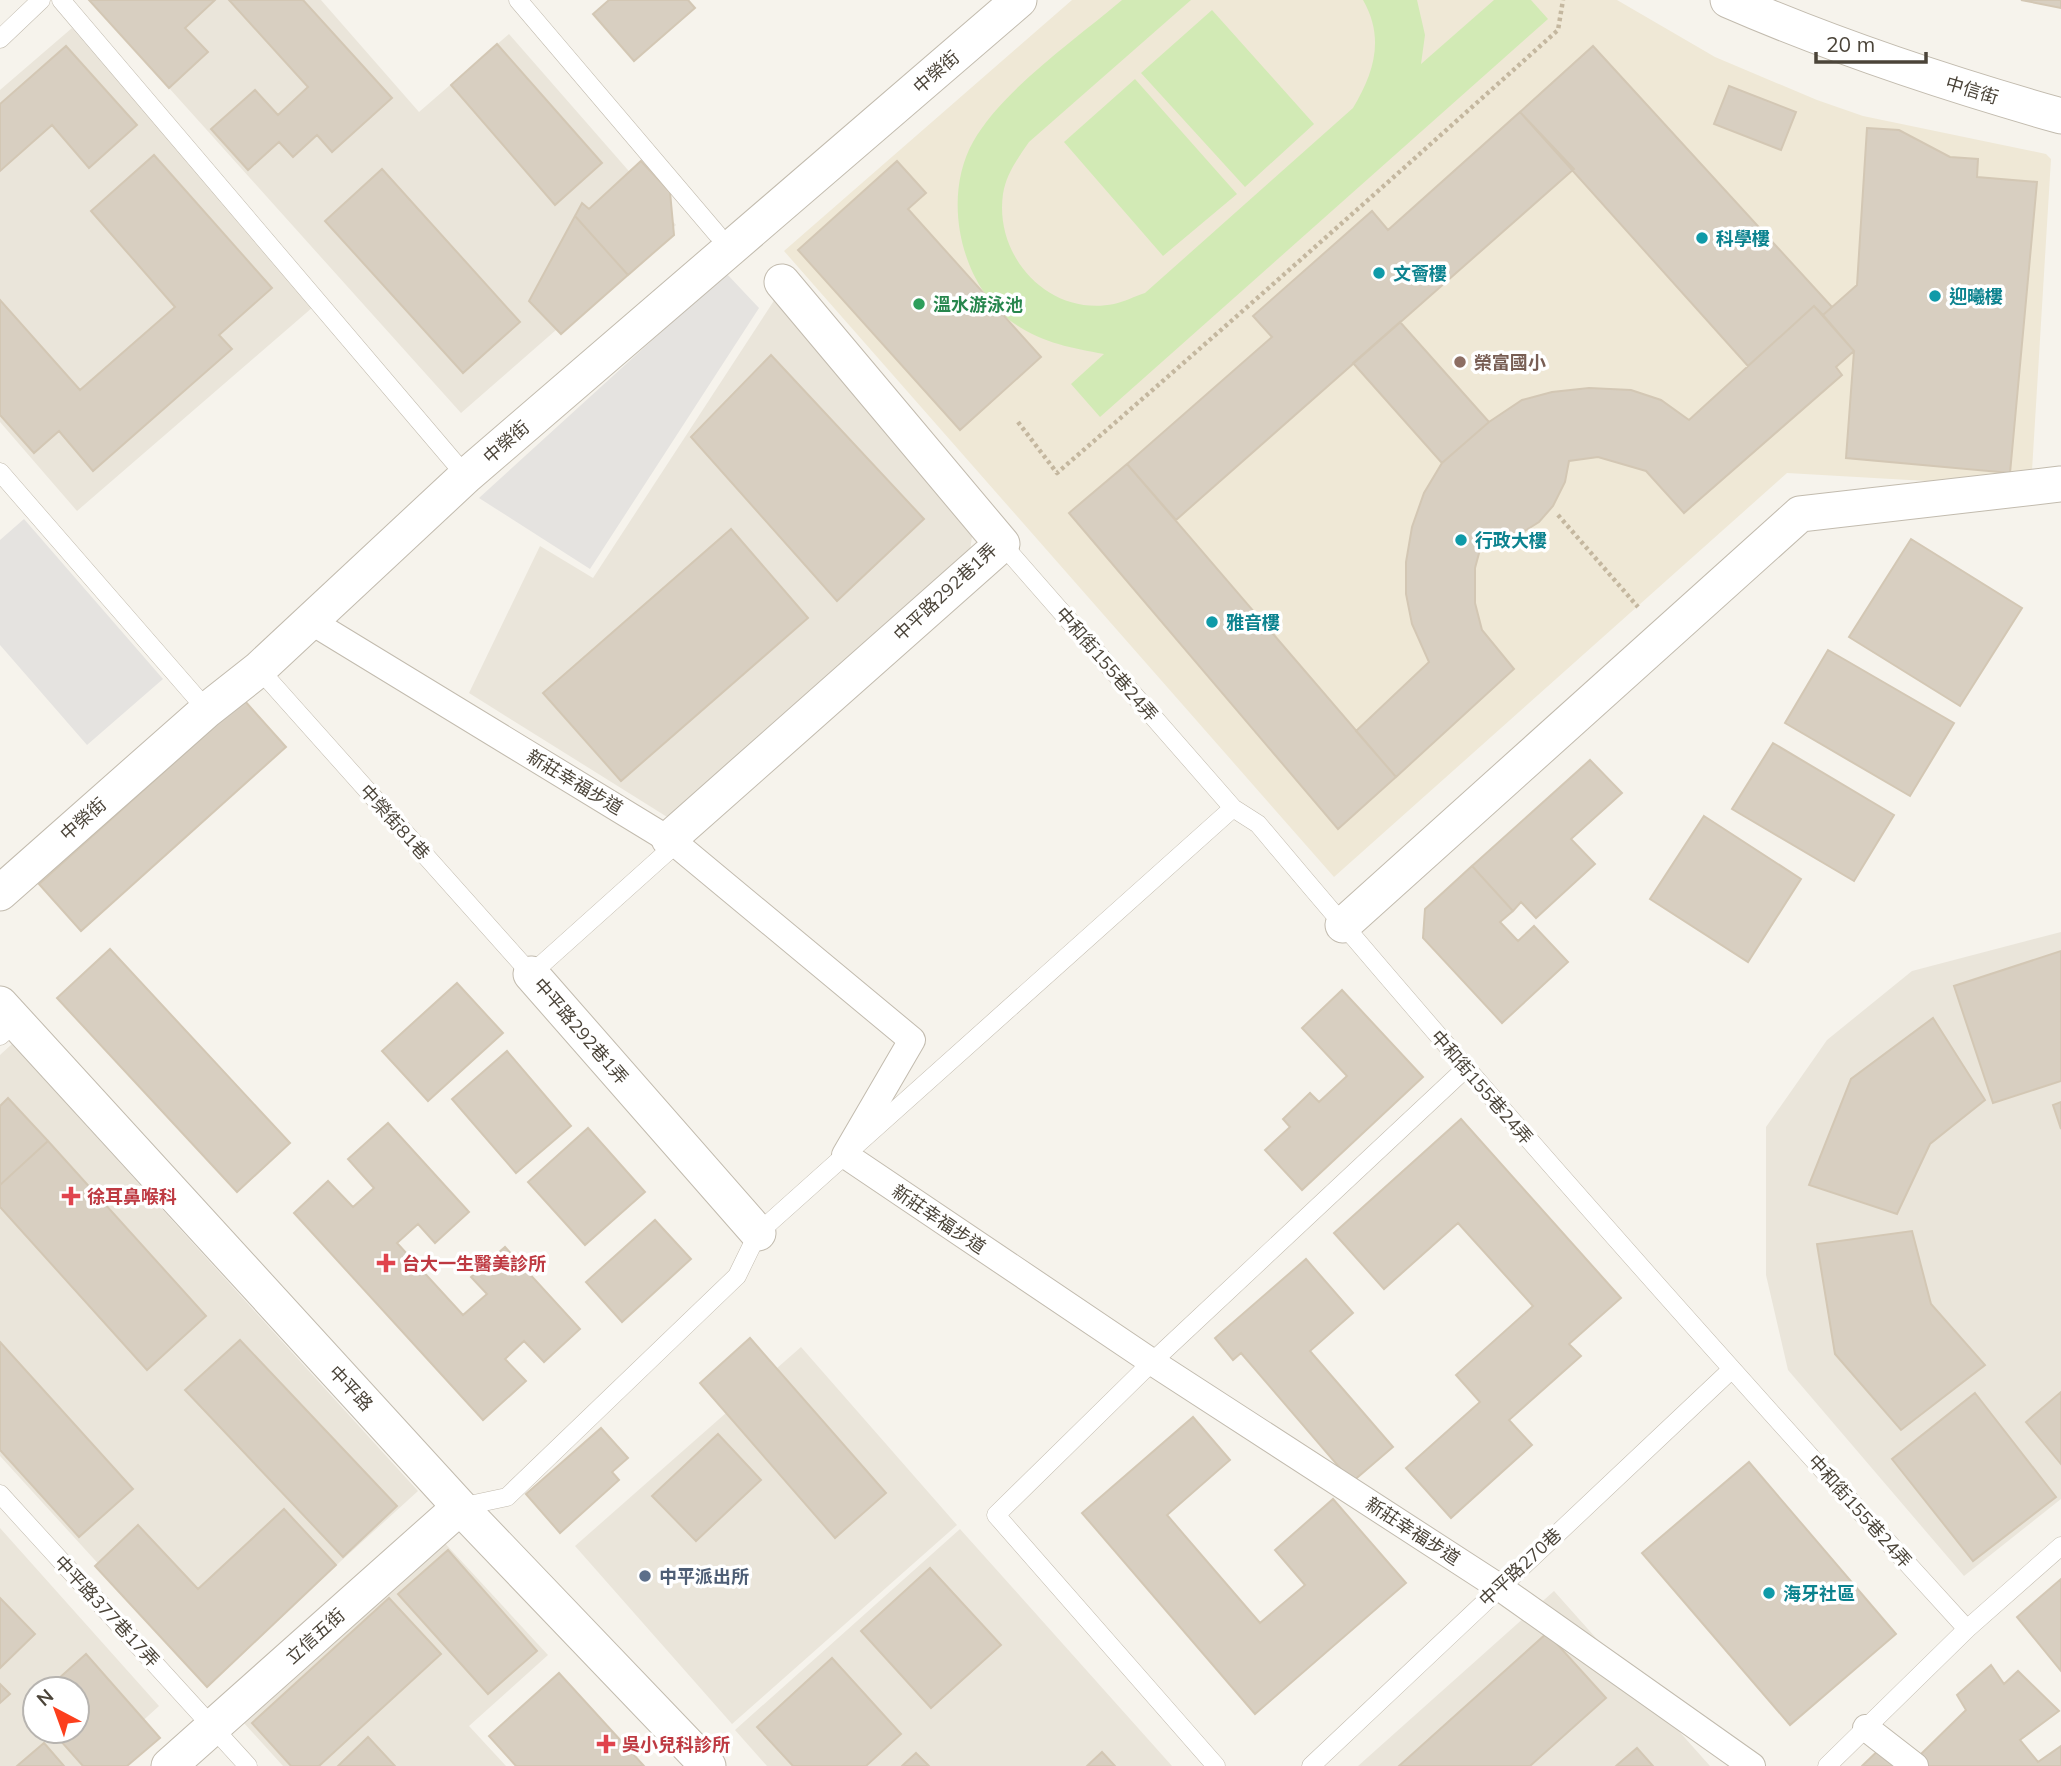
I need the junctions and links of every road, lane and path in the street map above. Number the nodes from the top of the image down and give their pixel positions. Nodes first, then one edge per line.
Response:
1 (41, 0) edge
2 (61, 0) edge
3 (518, 0) edge
4 (1563, 0) edge
5 (1728, 0) edge
6 (1005, 5) edge
7 (0, 39) edge
8 (2061, 116) edge
9 (717, 234) dead end
10 (782, 282) dead end
11 (1018, 422) dead end
12 (0, 472) edge
13 (466, 476) junction
14 (2061, 484) edge
15 (1558, 515) dead end
16 (1002, 544) junction
17 (1638, 607) dead end
18 (312, 622) junction
19 (259, 669) junction
20 (208, 710) junction
21 (1233, 808) junction
22 (672, 841) junction
23 (0, 893) edge
24 (1343, 925) junction
25 (531, 974) junction
26 (5, 1021) edge
27 (1465, 1069) junction
28 (845, 1155) junction
29 (758, 1233) junction
30 (1152, 1362) junction
31 (1731, 1370) junction
32 (0, 1494) edge
33 (460, 1507) junction
34 (2061, 1546) edge
35 (1499, 1587) junction
36 (1968, 1629) junction
37 (213, 1727) junction
38 (1866, 1728) junction
39 (169, 1766) edge
40 (248, 1766) edge
41 (708, 1766) edge
42 (1216, 1766) edge
43 (1311, 1766) edge
44 (1752, 1766) edge
45 (1827, 1766) edge
46 (1916, 1766) edge

1 - 7 lane
2 - 13 lane
3 - 9 lane
4 - 11 path
5 - 8 street, 中信街
6 - 13 street, 中榮街
10 - 16 street, 中平路292巷1弄
12 - 20 lane
13 - 18 street, 中榮街
14 - 24 street
15 - 17 path
16 - 21 lane, 中和街155巷24弄
16 - 22 street, 中平路292巷1弄
18 - 19 street, 中榮街
18 - 22 street, 新莊幸福步道
19 - 20 street, 中榮街
19 - 25 lane, 中榮街81巷
20 - 23 street, 中榮街
21 - 24 lane, 中和街155巷24弄
21 - 28 lane
22 - 25 lane, 中平路292巷1弄
22 - 28 street, 新莊幸福步道
24 - 27 lane, 中和街155巷24弄
25 - 29 street, 中平路292巷1弄
26 - 33 street, 中平路
27 - 30 lane
27 - 31 lane, 中和街155巷24弄
28 - 29 lane
28 - 30 street, 新莊幸福步道
29 - 33 lane
30 - 35 street, 新莊幸福步道
30 - 42 lane
31 - 35 lane, 中平路270巷
31 - 36 lane, 中和街155巷24弄
32 - 37 lane, 中平路377巷17弄
33 - 37 street, 立信五街
33 - 41 street, 中平路
34 - 36 lane
35 - 43 lane, 中平路270巷
35 - 44 street, 新莊幸福步道
36 - 38 lane
37 - 39 street, 立信五街
37 - 40 lane, 中平路377巷17弄
38 - 45 lane
38 - 46 street

